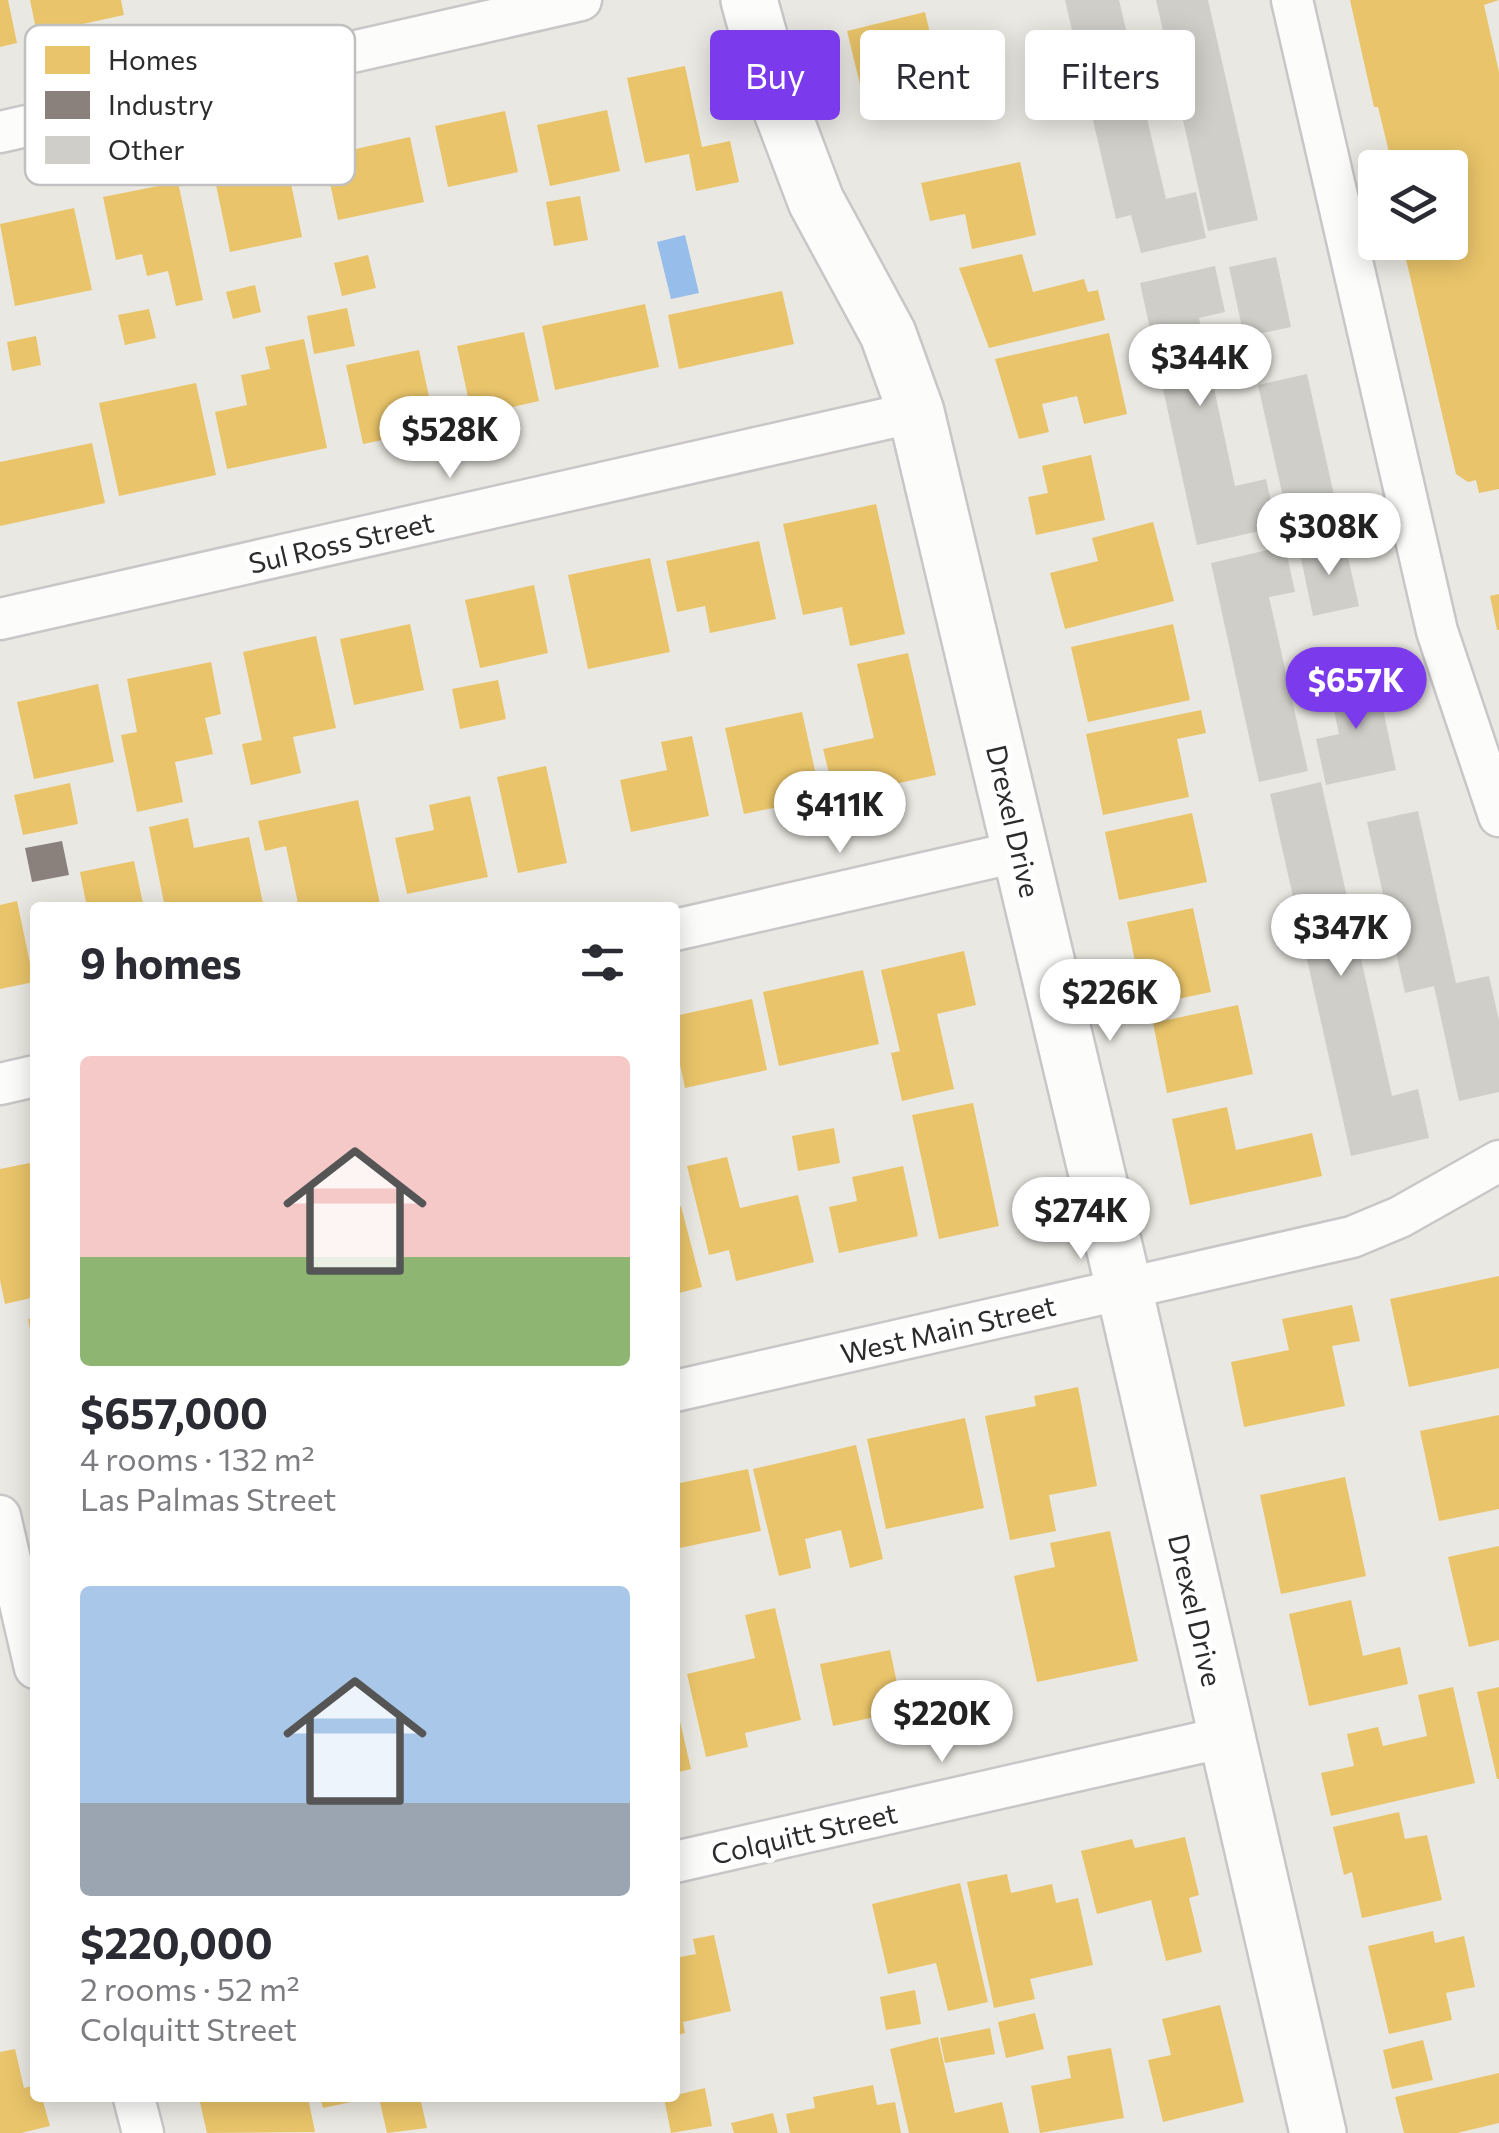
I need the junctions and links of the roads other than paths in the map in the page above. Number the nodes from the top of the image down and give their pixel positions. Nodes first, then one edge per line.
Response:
1 (581, 0) edge
2 (748, 0) edge
3 (1292, 0) edge
4 (355, 51) edge
5 (25, 126) edge
6 (0, 132) edge
7 (916, 412) junction
8 (0, 619) edge
9 (1499, 816) edge
10 (1021, 850) junction
11 (680, 929) edge
12 (30, 1077) edge
13 (0, 1084) edge
14 (1499, 1161) edge
15 (1124, 1288) junction
16 (680, 1390) edge
17 (14, 1533) edge
18 (30, 1636) edge
19 (1225, 1737) junction
20 (680, 1861) edge
21 (135, 2102) edge
22 (143, 2133) edge
23 (1318, 2133) edge

1 - 4 street
2 - 7 street, Drexel Drive
3 - 9 street
5 - 6 street
7 - 8 street, Sul Ross Street
7 - 10 street, Drexel Drive
10 - 11 street
10 - 15 street, Drexel Drive
12 - 13 street
14 - 15 street, West Main Street
15 - 16 street, West Main Street
15 - 19 street, Drexel Drive
17 - 18 street
19 - 20 street, Colquitt Street
19 - 23 street, Drexel Drive
21 - 22 street

